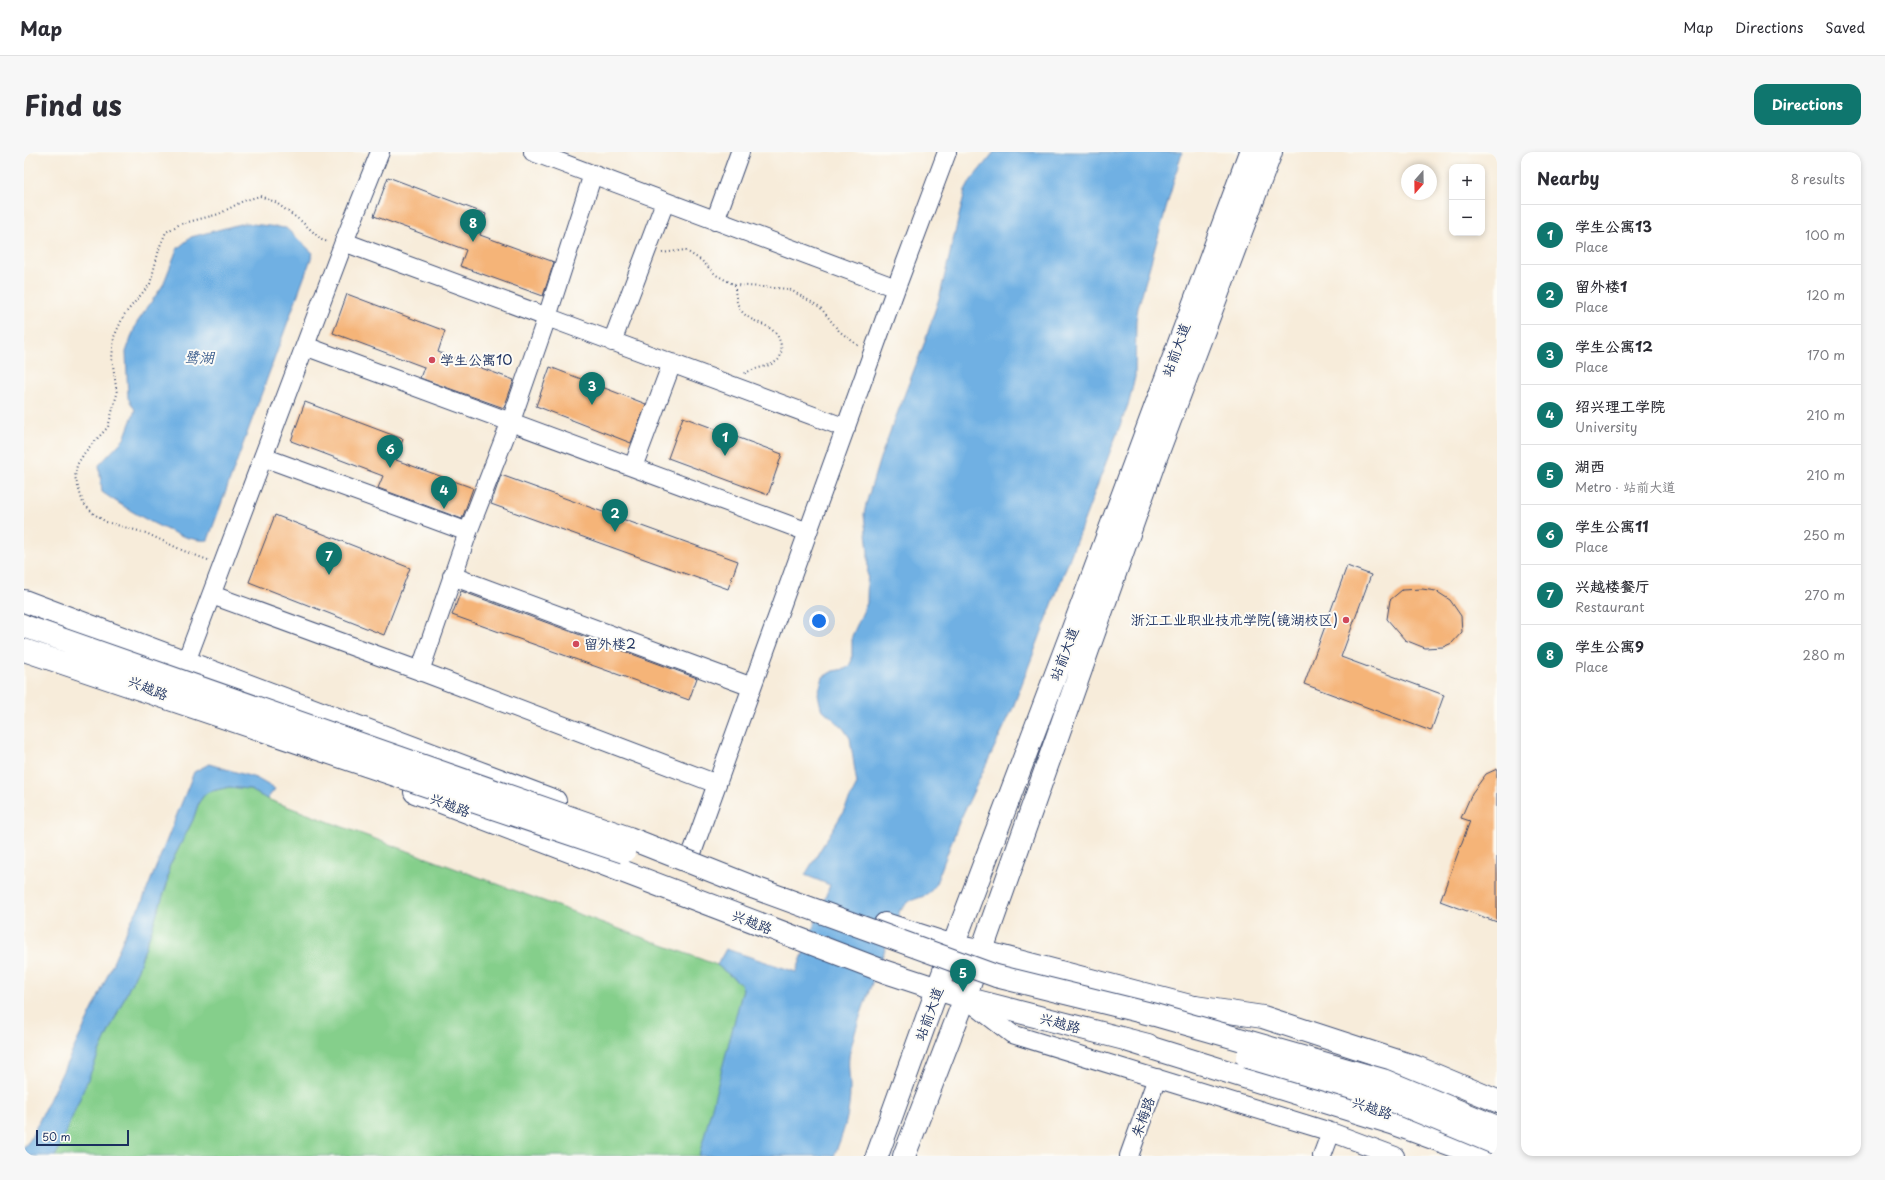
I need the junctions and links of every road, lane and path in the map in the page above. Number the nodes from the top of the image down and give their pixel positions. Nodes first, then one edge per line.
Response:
1 (380, 152) edge
2 (533, 152) edge
3 (740, 152) edge
4 (947, 152) edge
5 (1250, 152) edge
6 (1271, 152) edge
7 (593, 174) junction
8 (665, 202) junction
9 (715, 221) junction
10 (343, 245) junction
11 (644, 258) junction
12 (735, 284) junction
13 (896, 288) junction
14 (547, 317) junction
15 (612, 342) junction
16 (305, 346) junction
17 (872, 356) junction
18 (672, 363) junction
19 (740, 388) junction
20 (511, 422) junction
21 (846, 428) junction
22 (263, 457) junction
23 (633, 467) junction
24 (468, 532) junction
25 (808, 532) junction
26 (222, 566) junction
27 (452, 576) junction
28 (212, 594) junction
29 (24, 601) edge
30 (24, 626) edge
31 (24, 638) edge
32 (24, 650) edge
33 (186, 662) junction
34 (420, 671) junction
35 (752, 687) junction
36 (173, 698) junction
37 (717, 784) junction
38 (692, 853) junction
39 (953, 946) junction
40 (980, 951) junction
41 (938, 989) junction
42 (965, 998) junction
43 (1195, 1006) junction
44 (1129, 1040) junction
45 (1157, 1078) junction
46 (1497, 1101) edge
47 (1497, 1111) edge
48 (1497, 1127) edge
49 (1331, 1132) junction
50 (1497, 1144) edge
51 (1360, 1149) edge
52 (877, 1156) edge
53 (904, 1156) edge
54 (1129, 1156) edge
55 (1322, 1156) edge
56 (1395, 1156) edge
57 (1482, 1156) edge
58 (1497, 1156) edge

1 - 10 street
2 - 7 street
3 - 9 street
4 - 13 street
5 - 39 main road, 站前大道
6 - 40 main road, 站前大道
7 - 8 street
7 - 14 street
8 - 9 street
8 - 11 street
9 - 13 street
10 - 14 street
10 - 16 street
10 - 26 path
11 - 12 path
11 - 15 street
12 - 17 path
12 - 19 path
13 - 17 street
14 - 15 street
14 - 20 street
15 - 18 street
16 - 20 street
16 - 22 street
17 - 21 street
18 - 19 street
18 - 23 street
19 - 21 street
20 - 23 street
20 - 24 street
21 - 25 street
22 - 24 street
22 - 26 street
23 - 25 street
24 - 27 street
25 - 35 street
26 - 28 street
27 - 34 street
27 - 35 street
28 - 33 street
28 - 34 street
29 - 33 main road
30 - 48 main road, bridge
31 - 36 main road, 兴越路
32 - 50 main road, bridge
33 - 36 street
33 - 38 main road
34 - 37 street
35 - 37 street
36 - 41 main road, 兴越路
37 - 38 street
38 - 39 main road
39 - 40 main road
39 - 41 main road, 站前大道
40 - 42 main road, 站前大道
40 - 43 main road
41 - 42 main road, 兴越路
41 - 52 main road, 站前大道
42 - 44 main road, 兴越路
42 - 45 street
42 - 53 main road, 站前大道
43 - 46 main road
43 - 47 main road
44 - 57 main road
44 - 58 main road, 兴越路
45 - 49 street
45 - 54 street, 朱梅路
49 - 51 street
49 - 55 street
51 - 56 street

